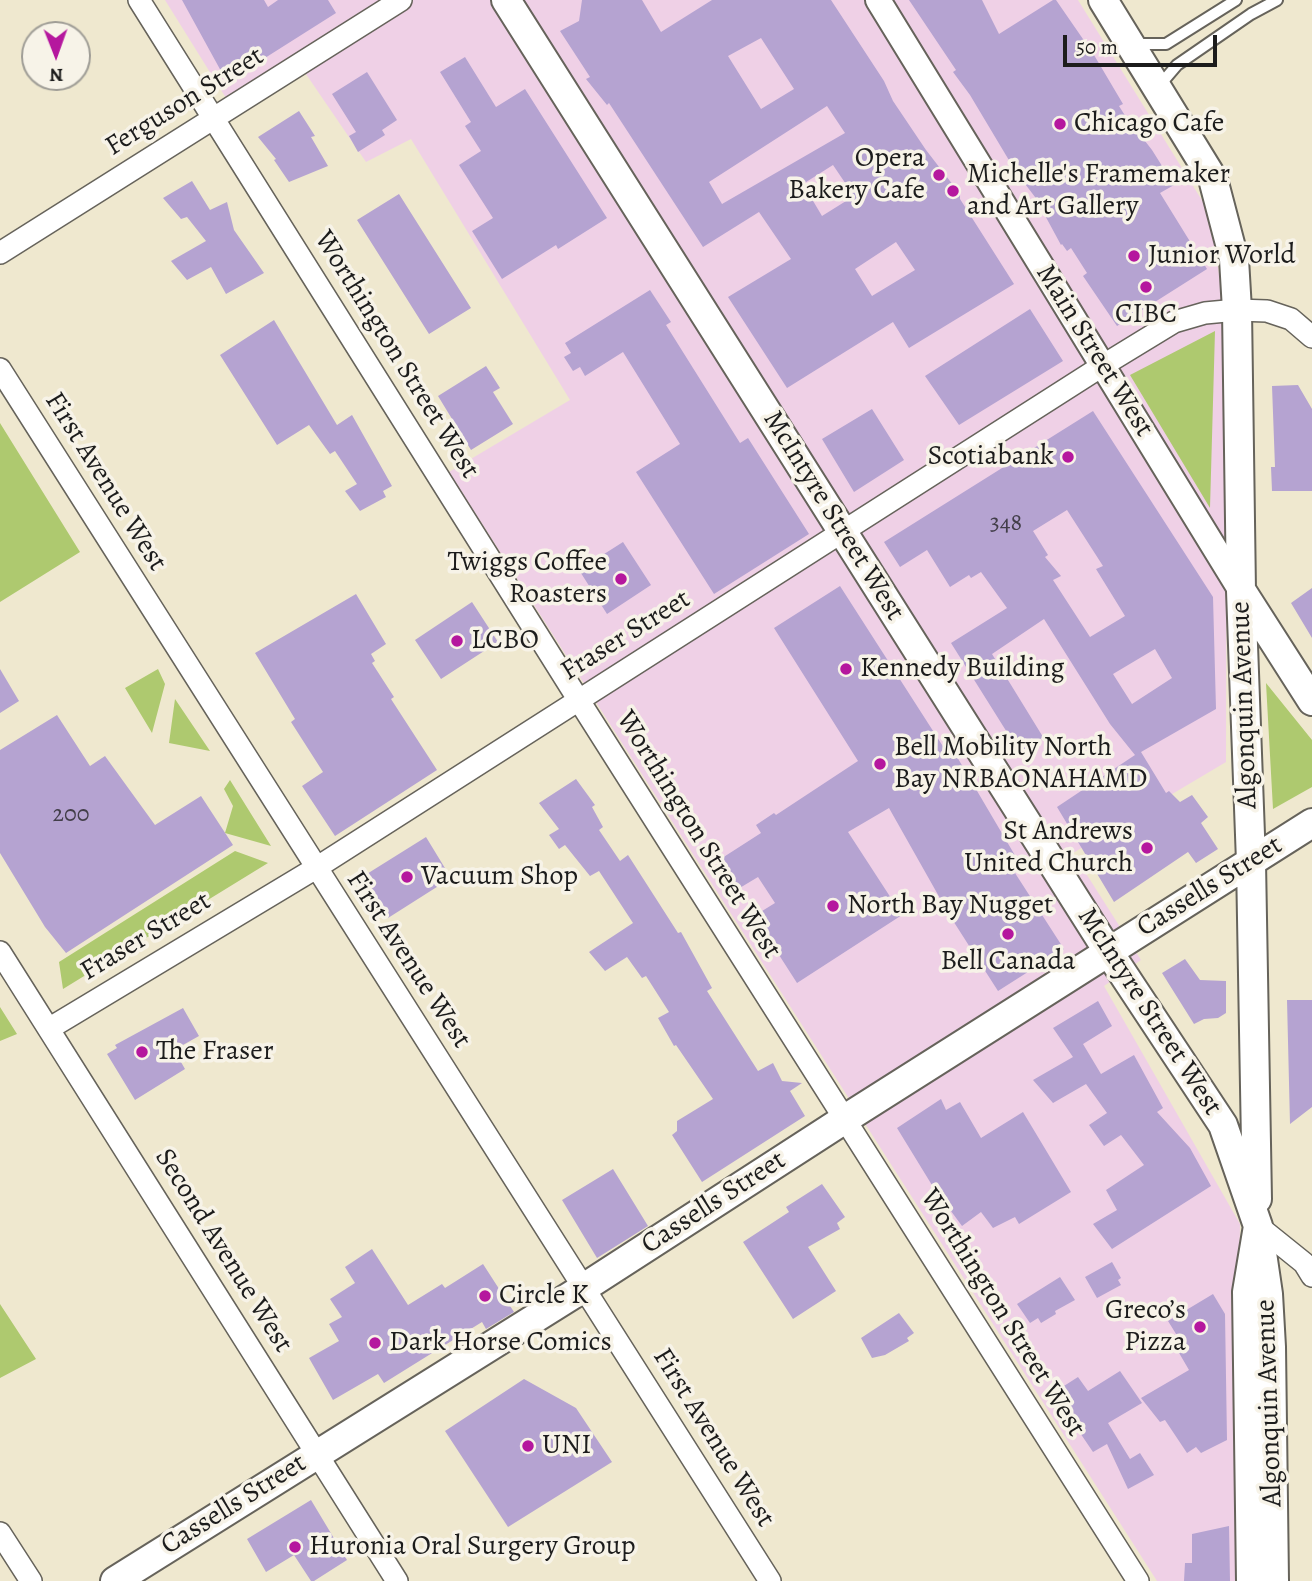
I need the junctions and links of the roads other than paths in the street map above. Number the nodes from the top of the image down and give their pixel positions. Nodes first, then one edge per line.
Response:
1 (139, 0) edge
2 (401, 0) edge
3 (506, 0) edge
4 (878, 0) edge
5 (1103, 0) edge
6 (1236, 0) edge
7 (1277, 0) edge
8 (1132, 44) junction
9 (1157, 89) junction
10 (213, 117) junction
11 (0, 253) edge
12 (1237, 310) junction
13 (1312, 337) edge
14 (1102, 366) junction
15 (0, 369) edge
16 (843, 531) junction
17 (1241, 591) junction
18 (578, 699) junction
19 (1312, 701) edge
20 (1312, 823) edge
21 (1251, 862) junction
22 (316, 868) junction
23 (1108, 951) junction
24 (0, 952) edge
25 (50, 1028) junction
26 (845, 1119) junction
27 (1258, 1226) junction
28 (1312, 1276) edge
29 (585, 1287) junction
30 (317, 1453) junction
31 (0, 1533) edge
32 (31, 1581) edge
33 (115, 1581) edge
34 (397, 1581) edge
35 (770, 1581) edge
36 (1138, 1581) edge
37 (1251, 1581) edge
38 (1274, 1581) edge

1 - 10 street, Worthington Street West
2 - 10 street, Ferguson Street
3 - 16 main road, McIntyre Street West
4 - 14 street, Main Street West
5 - 8 main road, Algonquin Avenue
6 - 8 lane
7 - 9 lane
8 - 9 main road, Algonquin Avenue
9 - 12 main road, Algonquin Avenue
10 - 11 street, Ferguson Street
10 - 18 street, Worthington Street West
12 - 13 street, Fraser Street
12 - 14 street, Fraser Street
12 - 17 main road, Algonquin Avenue
14 - 16 street, Fraser Street
14 - 17 street, Main Street West
15 - 22 street, First Avenue West
16 - 18 street, Fraser Street
16 - 23 main road, McIntyre Street West
17 - 19 main road, Main Street West
17 - 21 main road, Algonquin Avenue
18 - 22 street, Fraser Street
18 - 26 street, Worthington Street West
20 - 21 main road, Cassells Street
21 - 23 main road, Cassells Street
21 - 27 main road, Algonquin Avenue
22 - 25 street, Fraser Street
22 - 29 street, First Avenue West
23 - 26 main road, Cassells Street
23 - 27 main road, McIntyre Street West
24 - 25 street, Second Avenue West
25 - 30 street, Second Avenue West
26 - 29 main road, Cassells Street
26 - 36 street, Worthington Street West
27 - 28 street
27 - 37 main road, Algonquin Avenue
27 - 38 main road, Algonquin Avenue
29 - 30 main road, Cassells Street
29 - 35 street, First Avenue West
30 - 33 main road, Cassells Street
30 - 34 street, Second Avenue West
31 - 32 street

